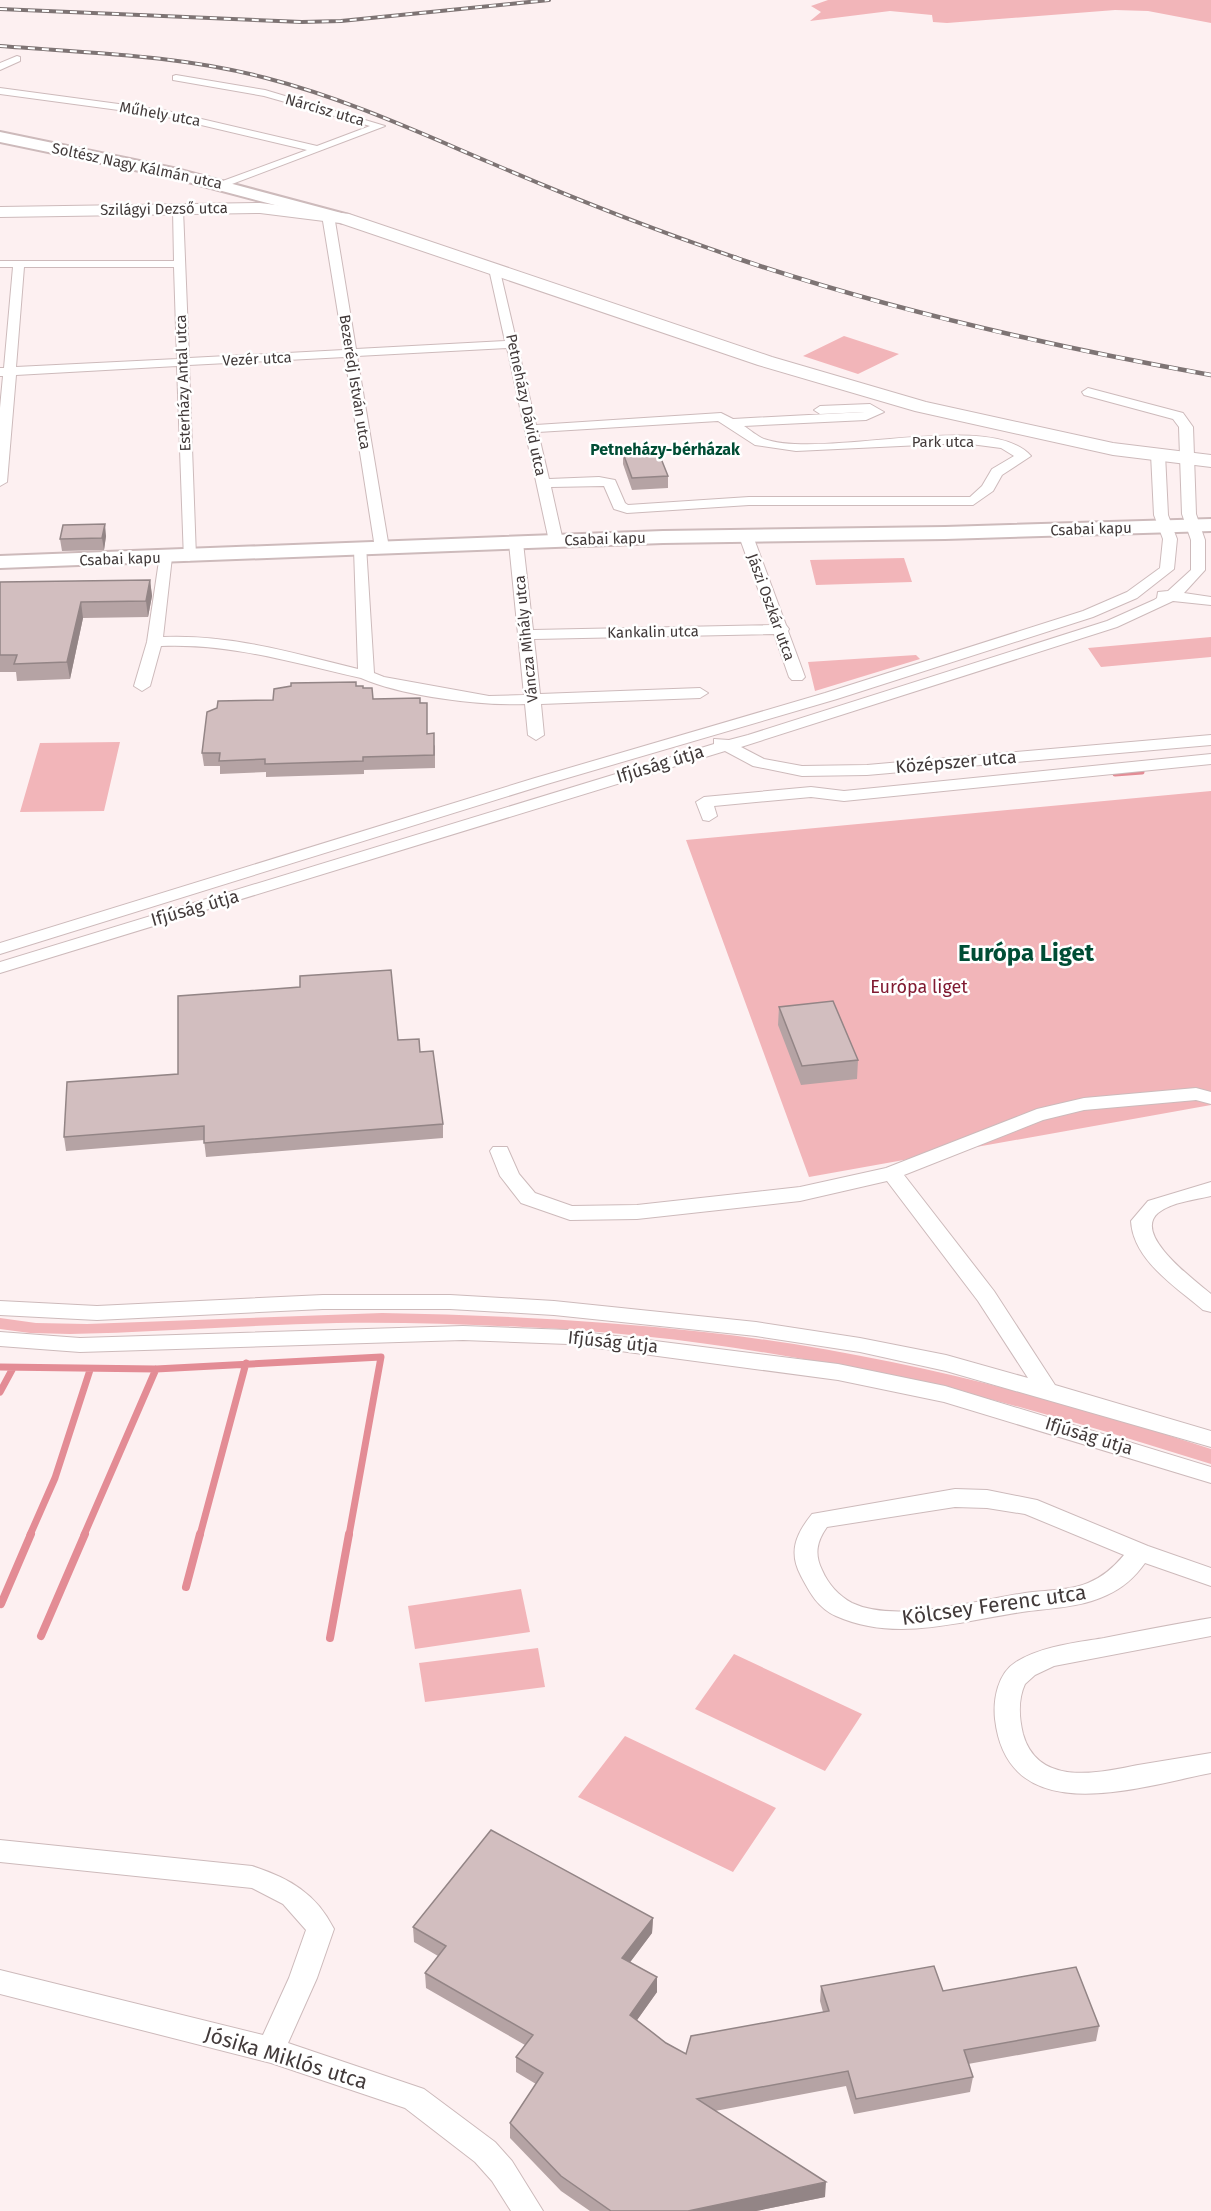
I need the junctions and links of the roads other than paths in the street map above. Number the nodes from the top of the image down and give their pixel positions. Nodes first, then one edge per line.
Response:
1 (17, 59) dead end
2 (0, 67) edge
3 (176, 78) dead end
4 (0, 92) edge
5 (0, 137) edge
6 (318, 149) junction
7 (224, 184) junction
8 (280, 204) junction
9 (178, 209) junction
10 (0, 212) edge
11 (335, 216) junction
12 (0, 264) edge
13 (19, 264) junction
14 (180, 264) junction
15 (495, 269) junction
16 (513, 344) junction
17 (351, 354) junction
18 (183, 364) junction
19 (4, 372) edge
20 (1088, 392) dead end
21 (820, 410) dead end
22 (733, 423) junction
23 (531, 429) junction
24 (1158, 454) junction
25 (1186, 458) junction
26 (1211, 462) edge
27 (0, 482) edge
28 (543, 483) junction
29 (1202, 526) edge
30 (1166, 527) junction
31 (746, 536) junction
32 (556, 541) junction
33 (516, 543) junction
34 (371, 549) junction
35 (165, 557) junction
36 (189, 557) junction
37 (0, 562) edge
38 (1197, 573) junction
39 (1143, 588) junction
40 (1211, 592) edge
41 (1169, 597) junction
42 (1211, 601) edge
43 (782, 629) junction
44 (524, 635) junction
45 (155, 642) junction
46 (366, 675) junction
47 (796, 677) dead end
48 (142, 686) dead end
49 (700, 693) dead end
50 (532, 699) junction
51 (750, 719) junction
52 (709, 734) junction
53 (536, 735) dead end
54 (754, 738) junction
55 (1211, 740) edge
56 (724, 745) junction
57 (1120, 747) junction
58 (618, 757) junction
59 (1211, 759) edge
60 (964, 761) junction
61 (668, 762) junction
62 (759, 763) junction
63 (1130, 766) junction
64 (972, 783) junction
65 (709, 816) dead end
66 (0, 949) edge
67 (0, 968) edge
68 (1211, 1098) edge
69 (500, 1151) dead end
70 (892, 1173) junction
71 (1211, 1189) edge
72 (1211, 1305) edge
73 (0, 1308) edge
74 (0, 1340) edge
75 (1047, 1390) junction
76 (1211, 1439) edge
77 (1211, 1475) edge
78 (1140, 1552) junction
79 (1211, 1577) edge
80 (1211, 1627) edge
81 (1211, 1763) edge
82 (0, 1851) edge
83 (0, 1982) edge
84 (271, 2050) junction
85 (528, 2211) edge

1 - 2 street
3 - 6 street, Nárcisz utca
4 - 6 street, Műhely utca
5 - 7 street, Soltész Nagy Kálmán utca
6 - 7 street, Nárcisz utca
7 - 8 street, Soltész Nagy Kálmán utca
8 - 9 main road, Szilágyi Dezső utca
8 - 11 main road, Szilágyi Dezső utca
9 - 10 main road, Szilágyi Dezső utca
9 - 14 street, Esterházy Antal utca
11 - 15 main road, Szilágyi Dezső utca
11 - 17 street, Bezerédj István utca
12 - 13 street
13 - 14 street
13 - 19 street
14 - 18 street, Esterházy Antal utca
15 - 16 street, Petneházy Dávid utca
15 - 24 main road, Szilágyi Dezső utca
16 - 17 street, Vezér utca
16 - 23 street, Petneházy Dávid utca
17 - 18 street, Vezér utca
17 - 34 street, Bezerédj István utca
18 - 19 street, Vezér utca
18 - 36 street, Esterházy Antal utca
19 - 27 street
20 - 25 street
21 - 22 street
22 - 23 street, Park utca
22 - 28 street, Park utca
23 - 28 street, Petneházy Dávid utca
24 - 25 main road, Szilágyi Dezső utca
24 - 30 street, Ifjúság útja
25 - 26 main road, Szilágyi Dezső utca
25 - 29 street
28 - 32 street, Petneházy Dávid utca
29 - 30 street, Csabai kapu
29 - 38 street
30 - 31 street, Csabai kapu
30 - 39 street, Ifjúság útja
31 - 32 street, Csabai kapu
31 - 43 street, Jászi Oszkár utca
32 - 33 street, Csabai kapu
33 - 34 street, Csabai kapu
33 - 44 street, Váncza Mihály utca
34 - 36 street, Csabai kapu
34 - 46 street, Bezerédj István utca
35 - 36 street, Csabai kapu
35 - 37 street, Csabai kapu
35 - 45 street
38 - 40 street
38 - 41 street, Ifjúság útja
39 - 41 street
39 - 51 street, Ifjúság útja
41 - 42 street
41 - 54 street, Ifjúság útja
43 - 44 street, Kankalin utca
43 - 47 street, Jászi Oszkár utca
44 - 50 street, Váncza Mihály utca
45 - 46 street
45 - 48 street
46 - 50 street
49 - 50 street
50 - 53 street, Váncza Mihály utca
51 - 52 street, Ifjúság útja
51 - 58 street, Ifjúság útja
52 - 56 street, Középszer utca
52 - 58 street, Ifjúság útja
54 - 56 street, Ifjúság útja
54 - 62 street
55 - 57 street, Középszer utca
56 - 61 street, Ifjúság útja
56 - 62 street, Középszer utca
57 - 60 street, Középszer utca
57 - 63 street
58 - 66 street, Ifjúság útja
59 - 63 street
60 - 62 street, Középszer utca
60 - 64 street
61 - 62 street
61 - 67 street, Ifjúság útja
63 - 64 street, Középszer utca
64 - 65 street, Középszer utca
68 - 70 street
69 - 70 street
70 - 75 street
71 - 72 street
73 - 75 street, Ifjúság útja
74 - 77 street, Ifjúság útja
75 - 76 street, Ifjúság útja
78 - 78 street, Kölcsey Ferenc utca
78 - 79 street, Kölcsey Ferenc utca
80 - 81 street
82 - 84 street
83 - 84 street, Jósika Miklós utca
84 - 85 street, Jósika Miklós utca

